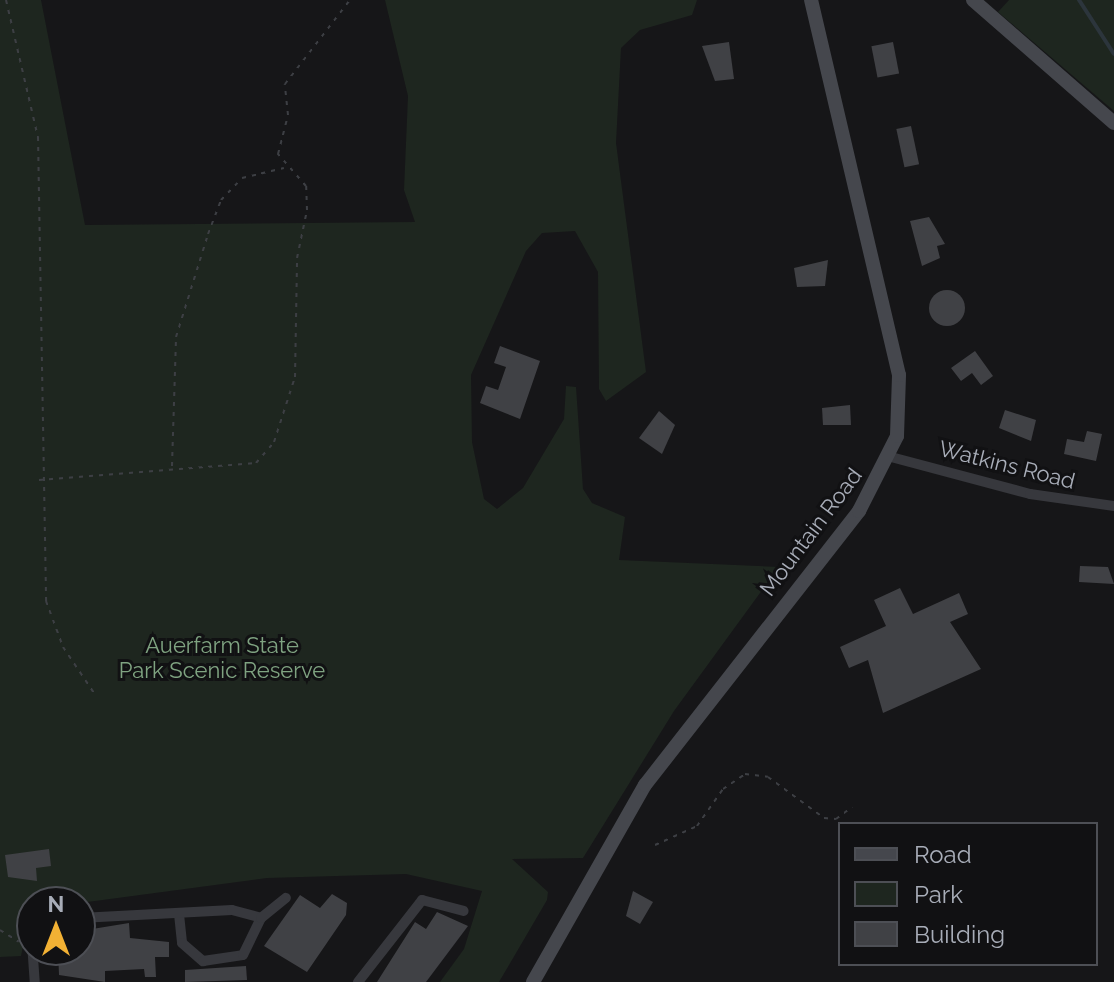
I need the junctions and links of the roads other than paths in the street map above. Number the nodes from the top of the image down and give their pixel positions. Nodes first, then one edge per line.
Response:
1 (811, 0) edge
2 (973, 0) edge
3 (1114, 123) edge
4 (891, 457) junction
5 (1114, 506) edge
6 (286, 898) dead end
7 (464, 911) dead end
8 (179, 914) junction
9 (96, 917) edge
10 (261, 918) junction
11 (358, 982) edge
12 (533, 982) edge

1 - 4 main road, Mountain Road
2 - 3 main road
4 - 5 street, Watkins Road
4 - 12 main road, Mountain Road
6 - 10 street
7 - 11 street
8 - 9 street
8 - 10 street
8 - 10 street

